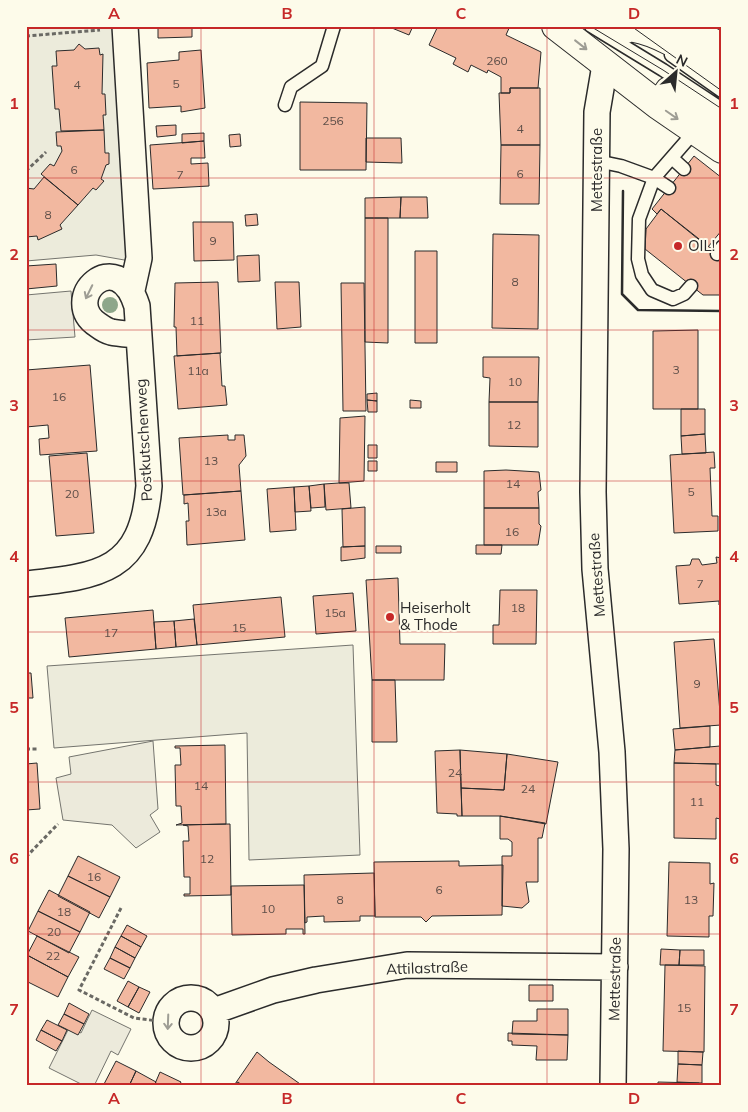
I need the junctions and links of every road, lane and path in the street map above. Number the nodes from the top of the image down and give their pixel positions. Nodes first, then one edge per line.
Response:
1 (334, 26) edge
2 (556, 26) edge
3 (590, 26) edge
4 (680, 26) edge
5 (125, 27) edge
6 (26, 36) edge
7 (620, 36) edge
8 (722, 47) edge
9 (722, 70) edge
10 (722, 90) edge
11 (285, 105) dead end
12 (722, 109) edge
13 (722, 122) edge
14 (695, 131) junction
15 (722, 149) edge
16 (46, 152) dead end
17 (672, 158) junction
18 (597, 161) junction
19 (684, 169) dead end
20 (26, 171) edge
21 (654, 178) junction
22 (669, 188) dead end
23 (692, 286) dead end
24 (132, 290) junction
25 (138, 335) junction
26 (26, 584) edge
27 (26, 749) edge
28 (38, 749) dead end
29 (58, 824) dead end
30 (26, 857) edge
31 (121, 908) dead end
32 (615, 967) junction
33 (214, 1011) junction
34 (166, 1022) junction
35 (613, 1086) edge

1 - 11 lane
2 -> 7 main road
3 - 7 lane
4 - 8 main road
5 - 6 path
5 - 24 street, Postkutschenweg
7 - 9 main road
7 - 10 lane
7 - 12 lane
7 - 13 main road
7 -> 14 main road
7 - 18 street, Mettestraße
14 - 15 main road
14 - 17 lane
16 - 20 path
17 - 19 lane
17 - 21 lane
18 - 21 lane
18 - 32 street, Mettestraße
21 - 22 lane
21 - 23 lane
24 - 25 street, Postkutschenweg
24 -> 25 street
25 - 26 street, Postkutschenweg
27 - 28 path
29 - 30 path
31 - 34 path
32 - 33 street, Attilastraße
32 - 35 street, Mettestraße
33 - 34 street
34 -> 33 street

